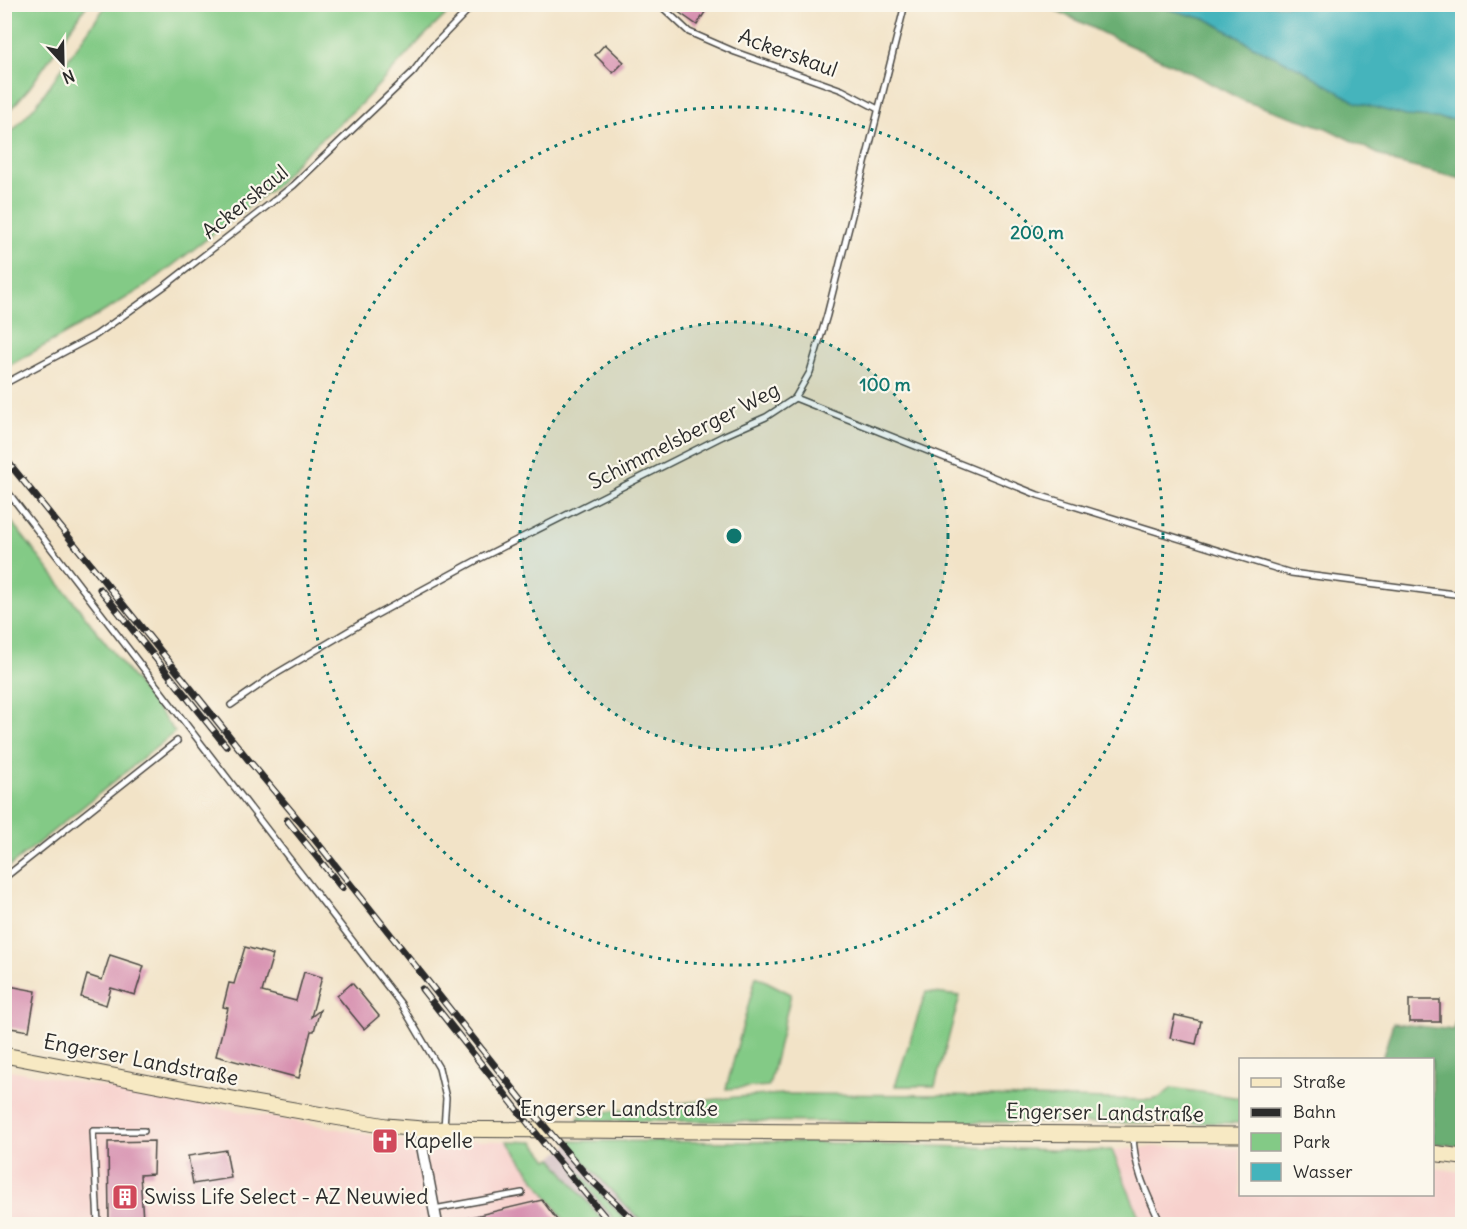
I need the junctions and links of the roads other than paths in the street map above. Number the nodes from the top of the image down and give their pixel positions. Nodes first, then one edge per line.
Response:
1 (474, 4) edge
2 (659, 4) edge
3 (905, 4) edge
4 (878, 109) junction
5 (4, 384) edge
6 (795, 398) junction
7 (4, 487) edge
8 (1462, 595) edge
9 (231, 705) dead end
10 (177, 741) dead end
11 (4, 878) edge
12 (4, 1055) edge
13 (444, 1128) junction
14 (422, 1129) junction
15 (144, 1131) dead end
16 (1133, 1134) junction
17 (1239, 1135) edge
18 (1434, 1153) edge
19 (1462, 1157) edge
20 (522, 1193) dead end
21 (434, 1209) junction
22 (98, 1224) edge
23 (437, 1224) edge
24 (1161, 1224) edge

1 - 5 lane, Ackerskaul
2 - 4 lane, Ackerskaul
3 - 4 lane, Schimmelsberger Weg
4 - 6 lane, Schimmelsberger Weg
6 - 8 lane
6 - 9 lane, Schimmelsberger Weg
7 - 13 lane
10 - 11 lane
12 - 14 main road, Engerser Landstraße
13 - 14 main road, Engerser Landstraße
13 - 16 main road, Engerser Landstraße
14 - 21 street
15 - 22 lane
16 - 17 main road, Engerser Landstraße
16 - 24 lane
18 - 19 main road
20 - 21 lane
21 - 23 street

